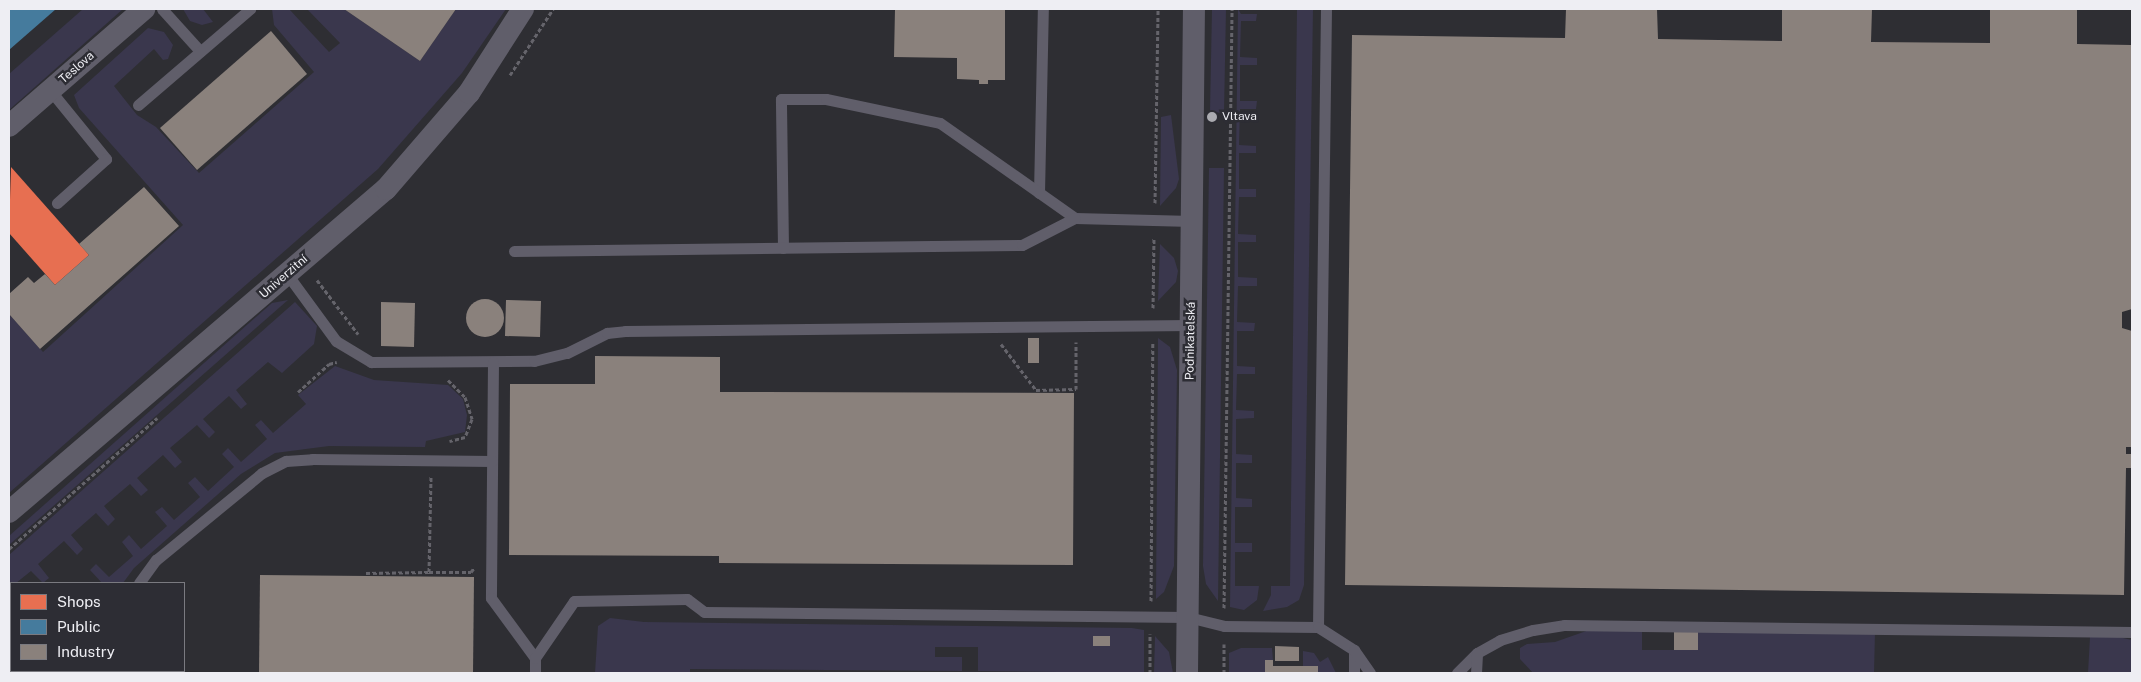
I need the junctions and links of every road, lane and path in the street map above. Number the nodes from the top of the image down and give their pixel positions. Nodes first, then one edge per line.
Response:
1 (144, 9) edge
2 (162, 9) edge
3 (250, 9) edge
4 (523, 9) edge
5 (1043, 9) edge
6 (1194, 9) edge
7 (1232, 9) edge
8 (1326, 9) edge
9 (200, 52) junction
10 (50, 90) junction
11 (138, 105) dead end
12 (9, 126) edge
13 (1039, 193) junction
14 (57, 203) dead end
15 (1075, 218) junction
16 (1192, 221) junction
17 (783, 248) junction
18 (514, 251) dead end
19 (287, 274) junction
20 (1191, 325) junction
21 (1076, 326) junction
22 (989, 327) junction
23 (493, 362) junction
24 (492, 461) junction
25 (9, 512) edge
26 (492, 544) junction
27 (429, 572) dead end
28 (139, 582) edge
29 (1188, 617) junction
30 (1224, 626) junction
31 (1318, 627) junction
32 (2132, 632) edge
33 (1354, 650) junction
34 (1476, 653) junction
35 (535, 658) junction
36 (535, 673) edge
37 (1187, 673) edge
38 (1224, 673) edge
39 (1354, 673) edge
40 (1370, 673) edge
41 (1457, 673) edge
42 (1476, 673) edge

1 - 10 street, Teslova
2 - 9 lane
3 - 9 lane
4 - 19 street, Univerzitní
5 - 13 lane
6 - 16 street, Podnikatelská
7 - 30 path
8 - 31 lane
9 - 11 lane
10 - 12 street, Teslova
10 - 14 lane
13 - 15 lane
13 - 17 lane
15 - 16 lane
15 - 17 lane
16 - 20 street, Podnikatelská
17 - 18 lane
19 - 23 lane
19 - 25 street, Univerzitní
20 - 21 lane
20 - 29 street, Podnikatelská
21 - 22 lane
21 - 22 path
22 - 23 lane
23 - 24 lane
24 - 26 lane
24 - 28 lane
26 - 27 path
26 - 35 lane
29 - 30 lane
29 - 35 lane
29 - 37 street, Podnikatelská
30 - 31 lane
30 - 38 path
31 - 33 lane
32 - 34 lane
33 - 39 lane
33 - 40 lane
34 - 41 lane
34 - 42 lane
35 - 36 lane

